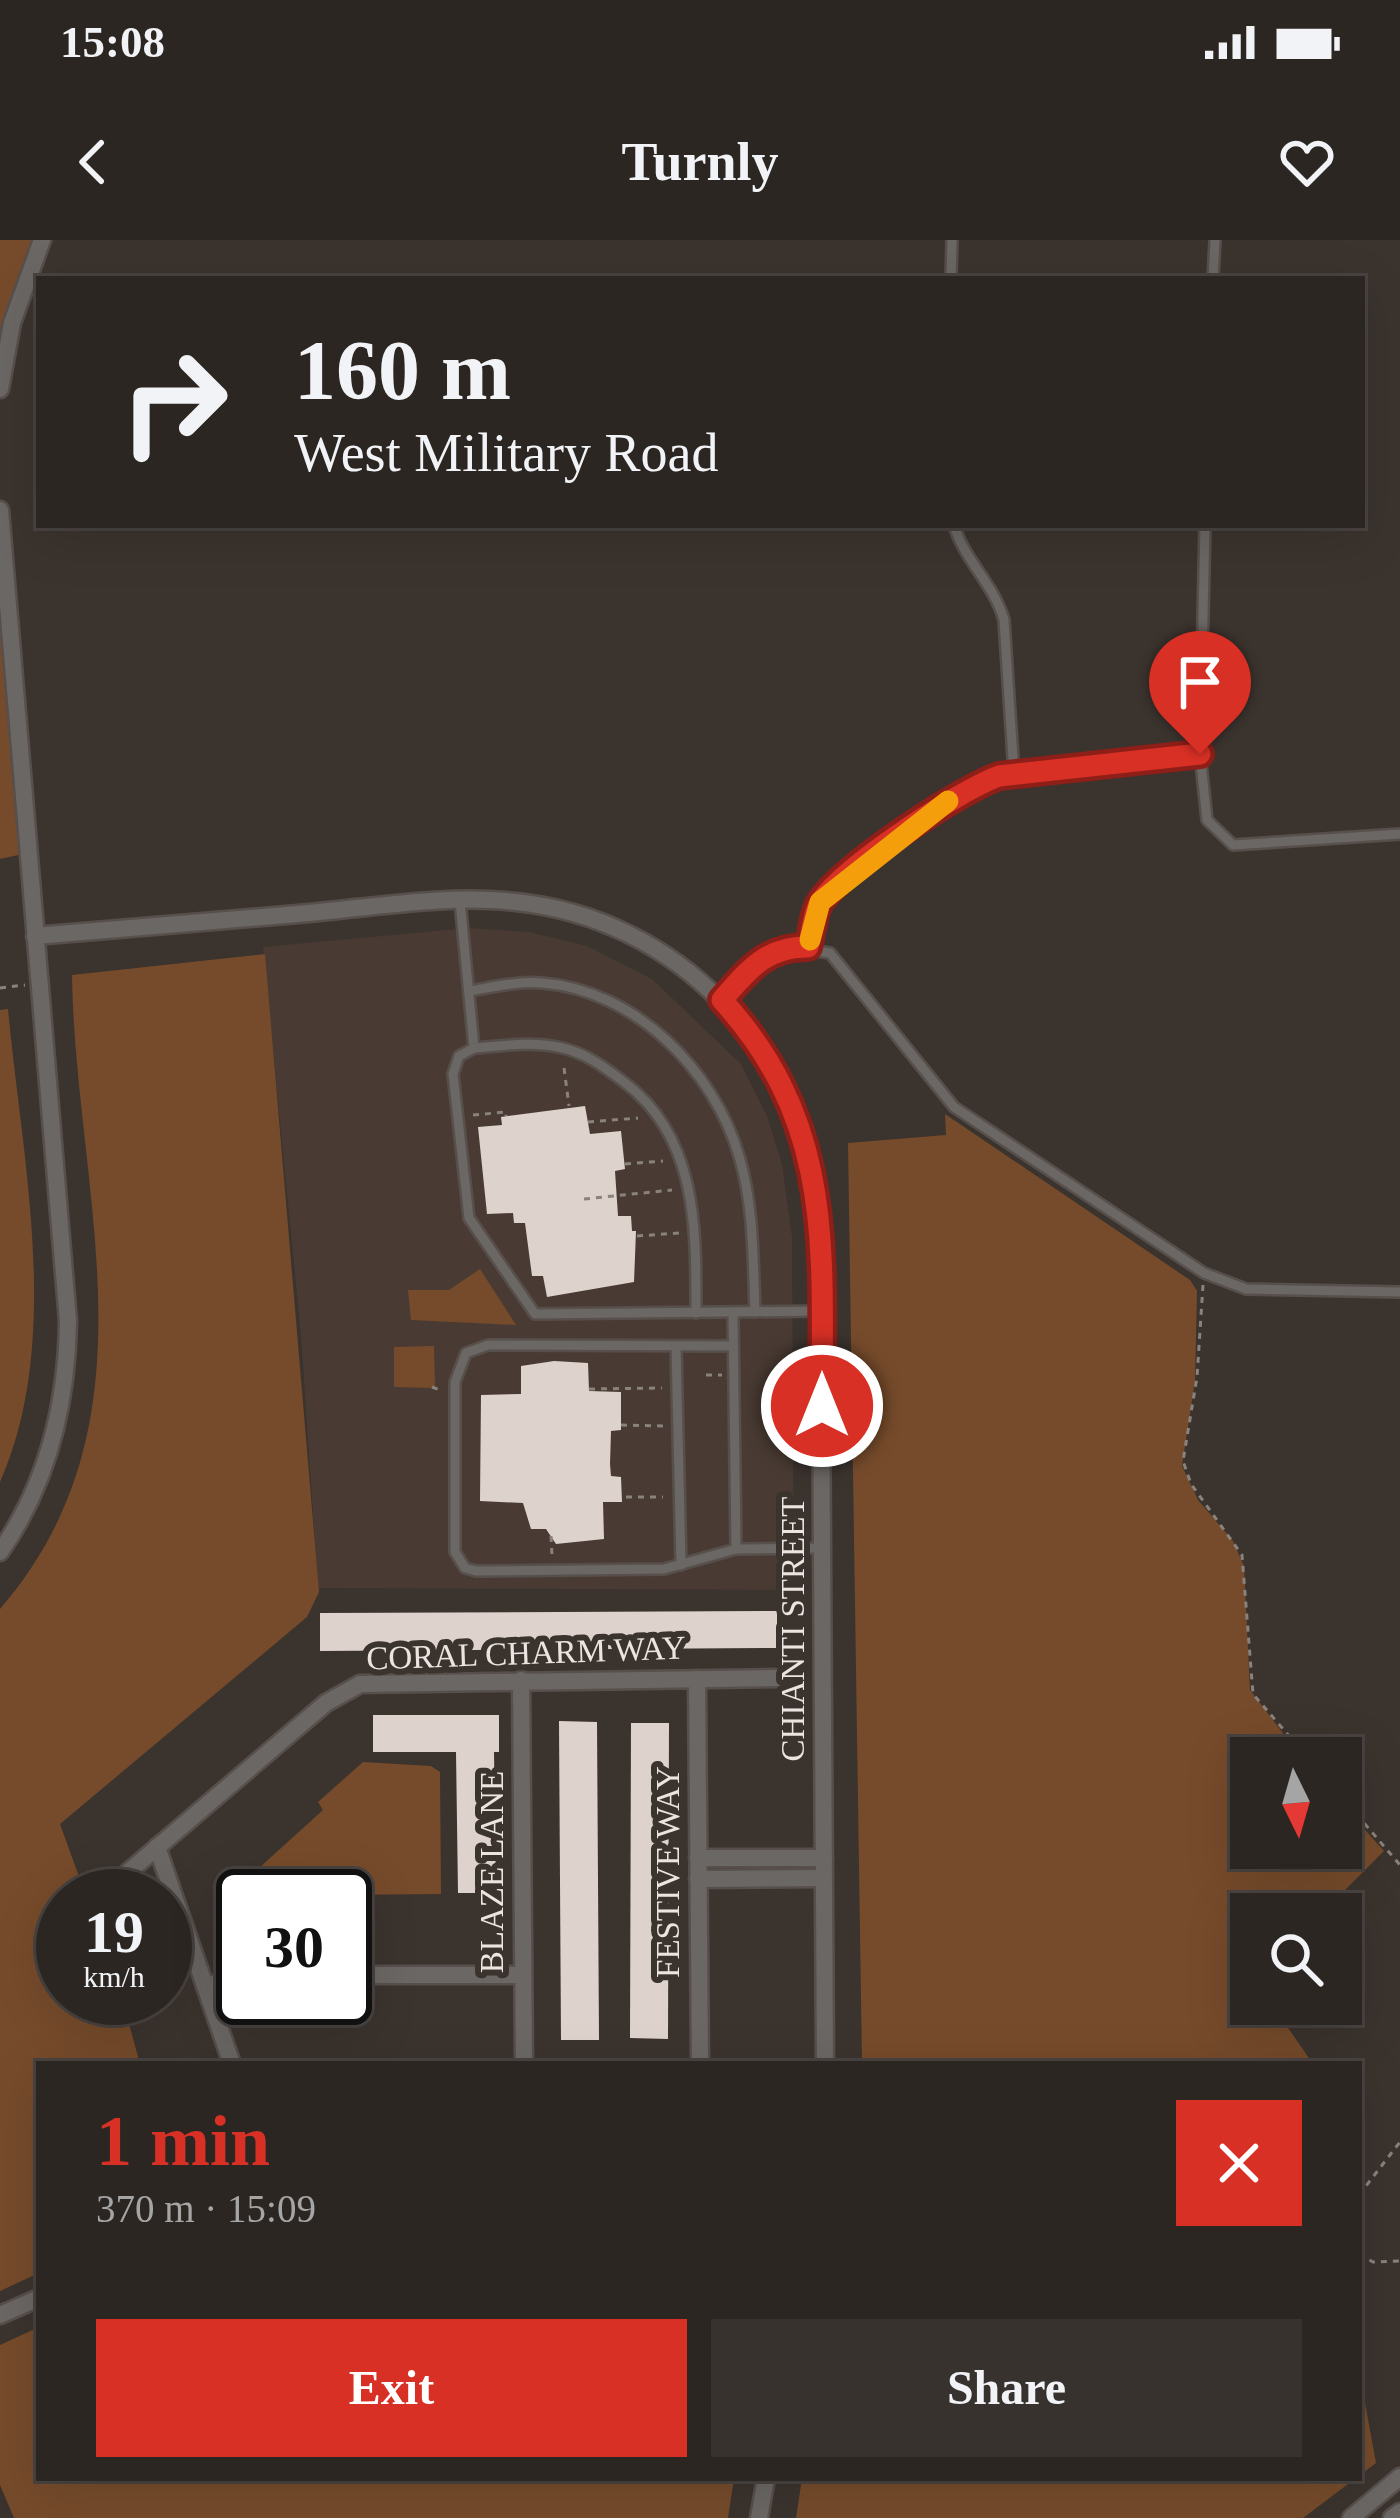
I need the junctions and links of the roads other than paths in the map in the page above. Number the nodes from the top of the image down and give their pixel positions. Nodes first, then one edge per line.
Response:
1 (42, 240) edge
2 (952, 240) edge
3 (1215, 240) edge
4 (951, 276) edge
5 (1213, 276) edge
6 (0, 389) edge
7 (0, 510) edge
8 (955, 528) edge
9 (1205, 528) edge
10 (1200, 754) junction
11 (1014, 774) junction
12 (1400, 834) edge
13 (460, 901) junction
14 (34, 936) junction
15 (808, 947) junction
16 (469, 991) junction
17 (722, 1000) junction
18 (474, 1048) junction
19 (1400, 1292) edge
20 (822, 1311) junction
21 (733, 1312) junction
22 (755, 1312) junction
23 (696, 1313) junction
24 (676, 1346) junction
25 (733, 1346) junction
26 (823, 1548) junction
27 (736, 1549) junction
28 (0, 1552) edge
29 (681, 1565) junction
30 (697, 1678) junction
31 (779, 1678) dead end
32 (521, 1680) junction
33 (157, 1847) junction
34 (698, 1858) junction
35 (824, 1858) junction
36 (132, 1869) edge
37 (824, 1878) junction
38 (698, 1879) junction
39 (372, 1975) edge
40 (523, 1975) junction
41 (216, 1983) edge
42 (205, 1985) junction
43 (231, 2061) edge
44 (524, 2061) edge
45 (700, 2061) edge
46 (825, 2061) edge
47 (36, 2299) edge
48 (0, 2315) edge
49 (1400, 2477) edge
50 (765, 2481) edge
51 (1400, 2512) edge
52 (759, 2518) edge
53 (1351, 2518) edge
54 (1392, 2518) edge

1 - 6 street
2 - 4 lane
3 - 5 lane
7 - 14 street
8 - 11 lane
9 - 10 lane
10 - 11 lane
10 - 12 lane
11 - 15 lane
13 - 14 street, CHIANTI STREET
13 - 16 lane
13 - 17 street, CHIANTI STREET
14 - 28 street
15 - 17 lane
15 - 19 lane
16 - 18 lane
16 - 22 lane
17 - 20 street, CHIANTI STREET
18 - 23 lane
18 - 23 lane
20 - 22 lane
20 - 26 street, CHIANTI STREET
21 - 22 lane
21 - 23 lane
21 - 25 lane
24 - 25 lane
24 - 29 lane
24 - 29 lane
25 - 27 lane
26 - 27 lane
26 - 35 street, CHIANTI STREET
27 - 29 lane
30 - 31 street, CORAL CHARM WAY
30 - 32 street, CORAL CHARM WAY
30 - 34 street, FESTIVE WAY
32 - 33 street, CORAL CHARM WAY
32 - 40 street, BLAZE LANE
33 - 36 street, CORAL CHARM WAY
33 - 42 street
34 - 35 street
34 - 38 street, FESTIVE WAY
35 - 37 street, CHIANTI STREET
37 - 38 street
37 - 46 street, CHIANTI STREET
38 - 45 street, FESTIVE WAY
39 - 40 street
40 - 44 street, BLAZE LANE
41 - 42 street
42 - 43 street
47 - 48 street
49 - 53 street
50 - 52 street
51 - 54 street

